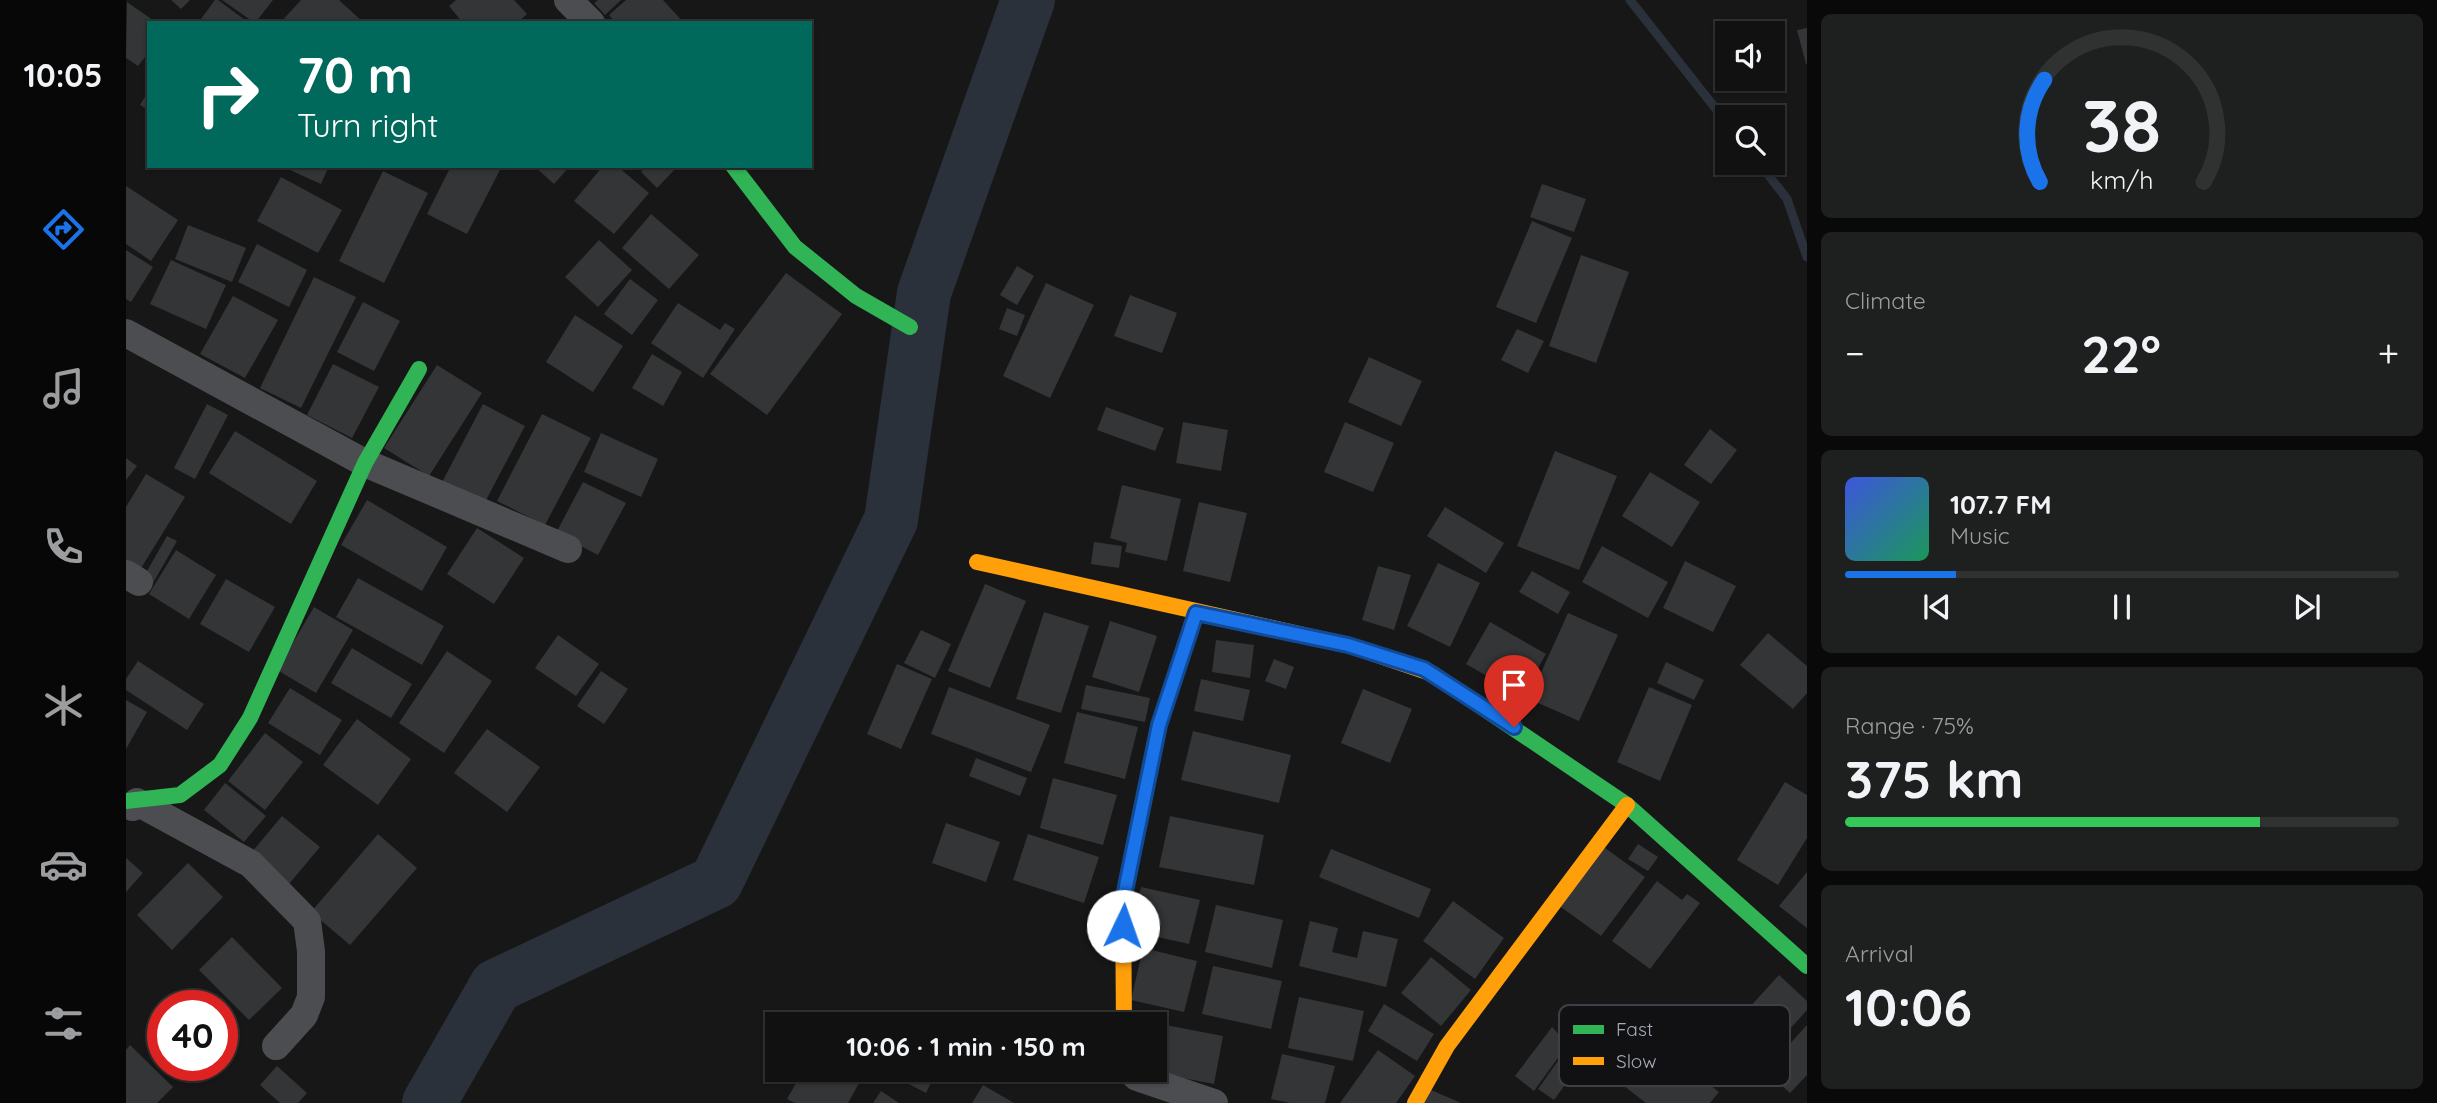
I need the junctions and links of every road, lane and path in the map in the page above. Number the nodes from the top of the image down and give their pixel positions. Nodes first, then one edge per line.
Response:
1 (568, 0) edge
2 (589, 21) edge
3 (735, 168) edge
4 (909, 327) dead end
5 (126, 333) edge
6 (419, 369) dead end
7 (365, 463) junction
8 (568, 549) dead end
9 (977, 562) dead end
10 (1196, 613) junction
11 (130, 806) edge
12 (1627, 806) junction
13 (1807, 965) edge
14 (1124, 1012) edge
15 (276, 1046) dead end
16 (1152, 1082) edge
17 (1214, 1103) edge
18 (1415, 1103) edge

1 - 2 street
3 - 4 street
5 - 7 street
6 - 7 street
7 - 8 street
7 - 11 street
9 - 10 street
10 - 12 street
10 - 14 street
11 - 15 street
12 - 13 street
12 - 18 street
16 - 17 street

